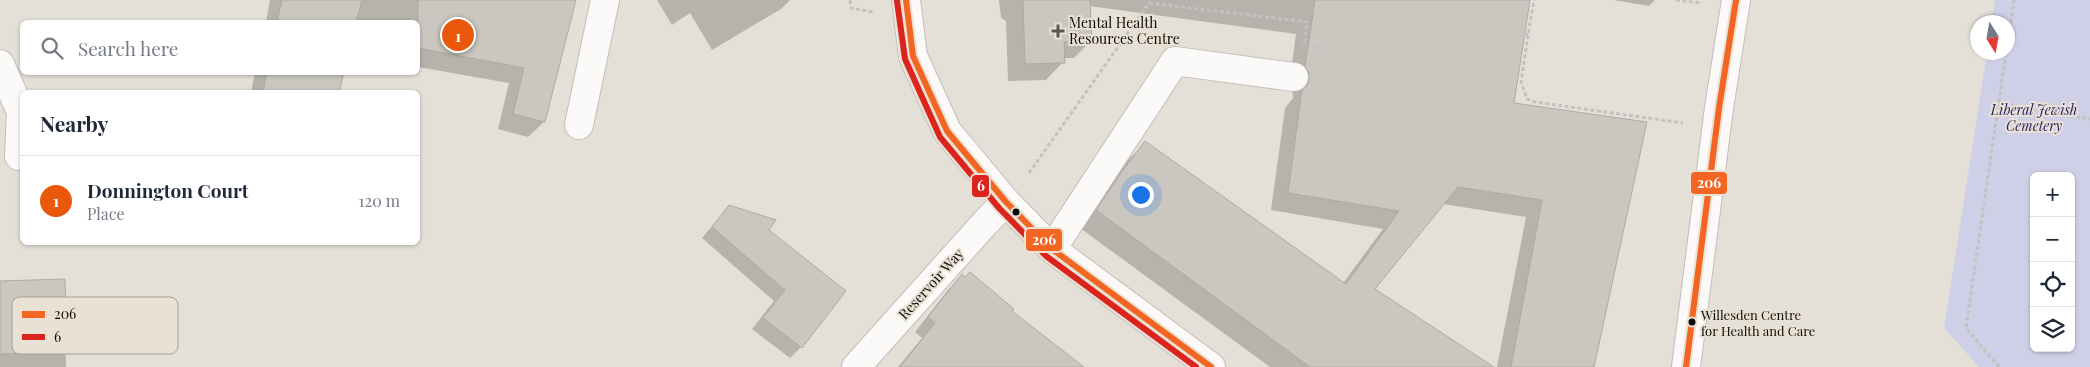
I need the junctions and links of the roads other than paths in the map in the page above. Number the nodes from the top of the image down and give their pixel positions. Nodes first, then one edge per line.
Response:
1 (605, 0) edge
2 (906, 0) edge
3 (1736, 0) edge
4 (0, 64) edge
5 (1294, 77) dead end
6 (20, 110) edge
7 (579, 125) dead end
8 (20, 134) edge
9 (19, 156) dead end
10 (1006, 202) junction
11 (1052, 249) junction
12 (856, 367) edge
13 (1211, 367) edge
14 (1686, 367) edge

1 - 7 street
2 - 10 street
3 - 14 street
4 - 6 street
5 - 11 street
8 - 9 street
10 - 11 street
10 - 12 street, Reservoir Way
11 - 13 street

